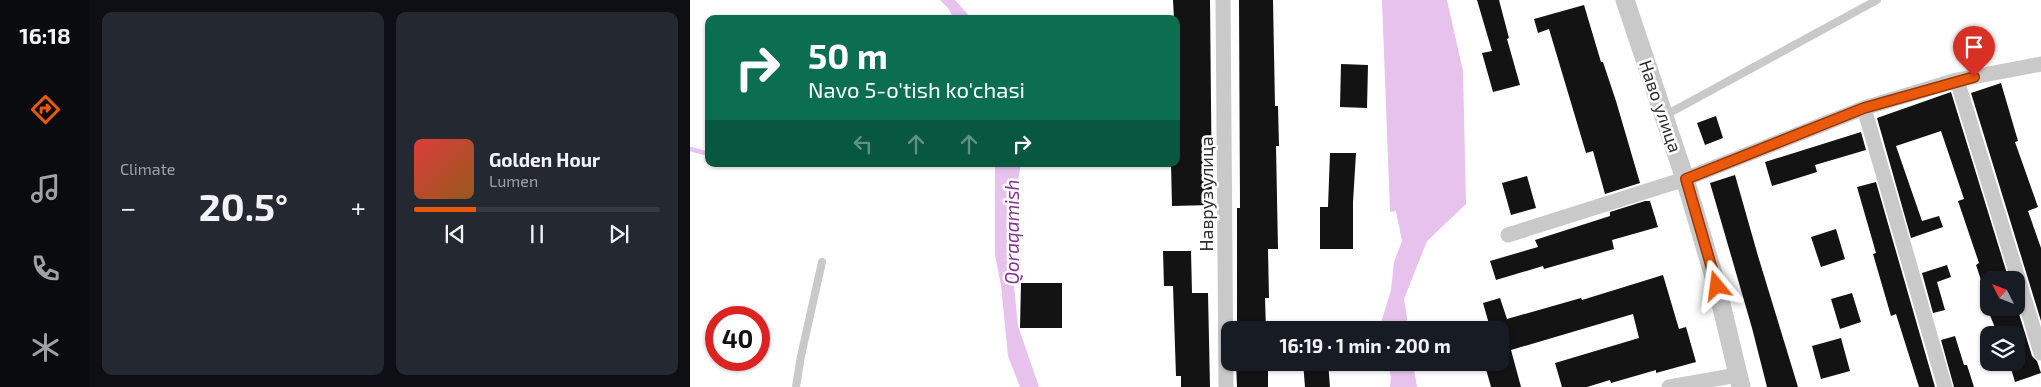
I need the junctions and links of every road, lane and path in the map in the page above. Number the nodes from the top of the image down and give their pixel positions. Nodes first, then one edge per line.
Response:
1 (1223, 0) edge
2 (1626, 0) edge
3 (1877, 0) edge
4 (2041, 64) edge
5 (1958, 80) junction
6 (1864, 108) junction
7 (1664, 116) junction
8 (1686, 179) junction
9 (1508, 236) dead end
10 (822, 262) dead end
11 (2041, 353) edge
12 (1739, 381) edge
13 (796, 387) edge
14 (1226, 387) edge
15 (1669, 387) edge
16 (1945, 387) edge

1 - 14 street, Навруз улица
2 - 7 street, Наво улица
3 - 7 lane
4 - 5 street
5 - 6 street
5 - 11 street
6 - 8 street
6 - 16 street
7 - 8 street, Наво улица
8 - 9 street
8 - 12 street, Наво улица
10 - 13 lane
12 - 15 street

